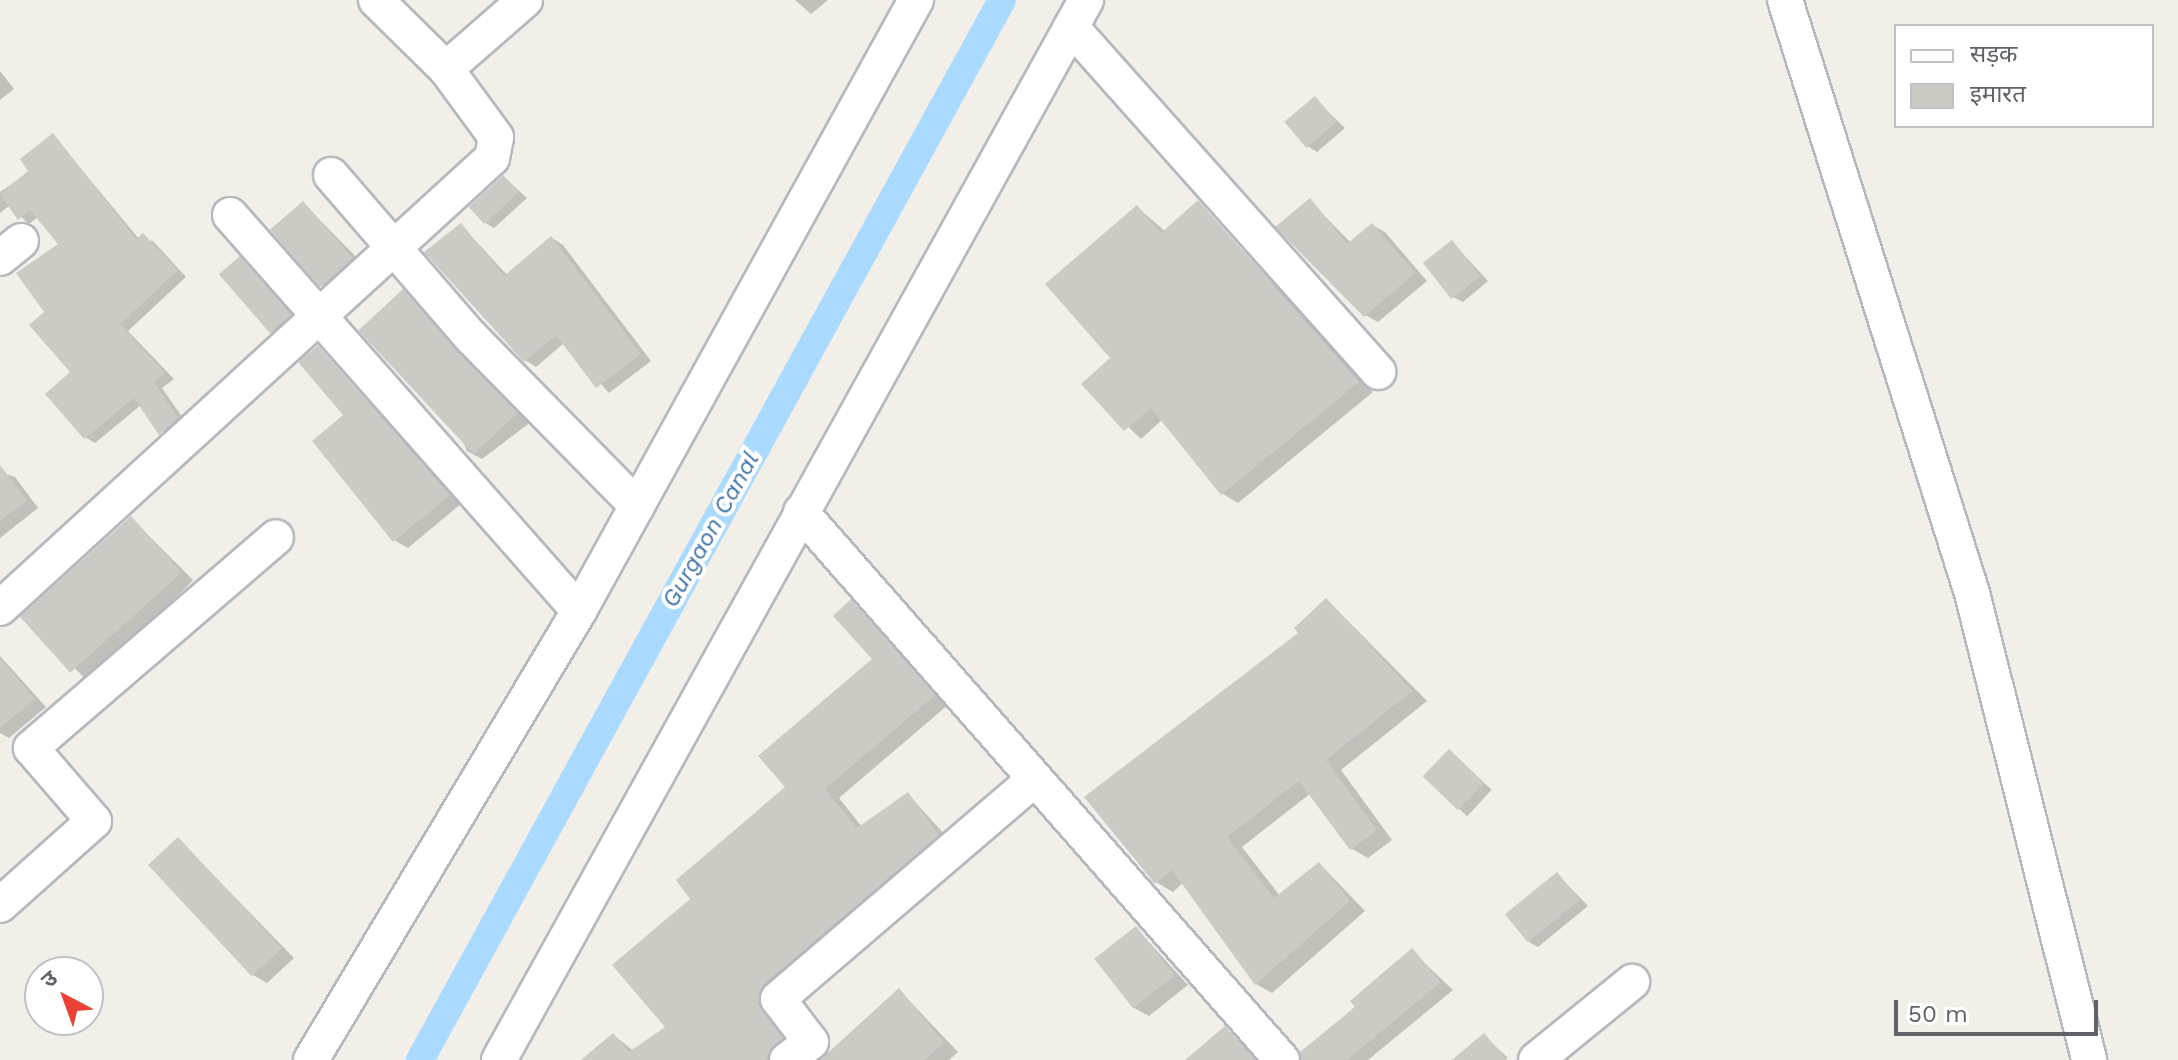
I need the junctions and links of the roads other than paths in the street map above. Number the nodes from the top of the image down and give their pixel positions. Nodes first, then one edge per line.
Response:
1 (376, 0) edge
2 (525, 0) edge
3 (916, 0) edge
4 (1785, 0) edge
5 (1078, 14) edge
6 (446, 69) junction
7 (331, 175) dead end
8 (230, 215) dead end
9 (394, 250) junction
10 (320, 314) junction
11 (1378, 372) dead end
12 (637, 506) junction
13 (801, 512) junction
14 (276, 537) dead end
15 (7, 588) edge
16 (579, 611) junction
17 (1035, 779) junction
18 (7, 886) edge
19 (1632, 982) dead end
20 (513, 1052) edge
21 (311, 1060) edge
22 (787, 1060) edge
23 (1282, 1060) edge
24 (1536, 1060) edge
25 (2089, 1060) edge

1 - 6 street
2 - 6 street
3 - 12 street
4 - 25 street
5 - 11 street
5 - 13 street
6 - 9 street
7 - 9 street
8 - 10 street
9 - 10 street
9 - 12 street
10 - 15 street
10 - 16 street
12 - 16 street
13 - 17 street
13 - 20 street
14 - 18 street
16 - 21 street
17 - 22 street
17 - 23 street
19 - 24 street

